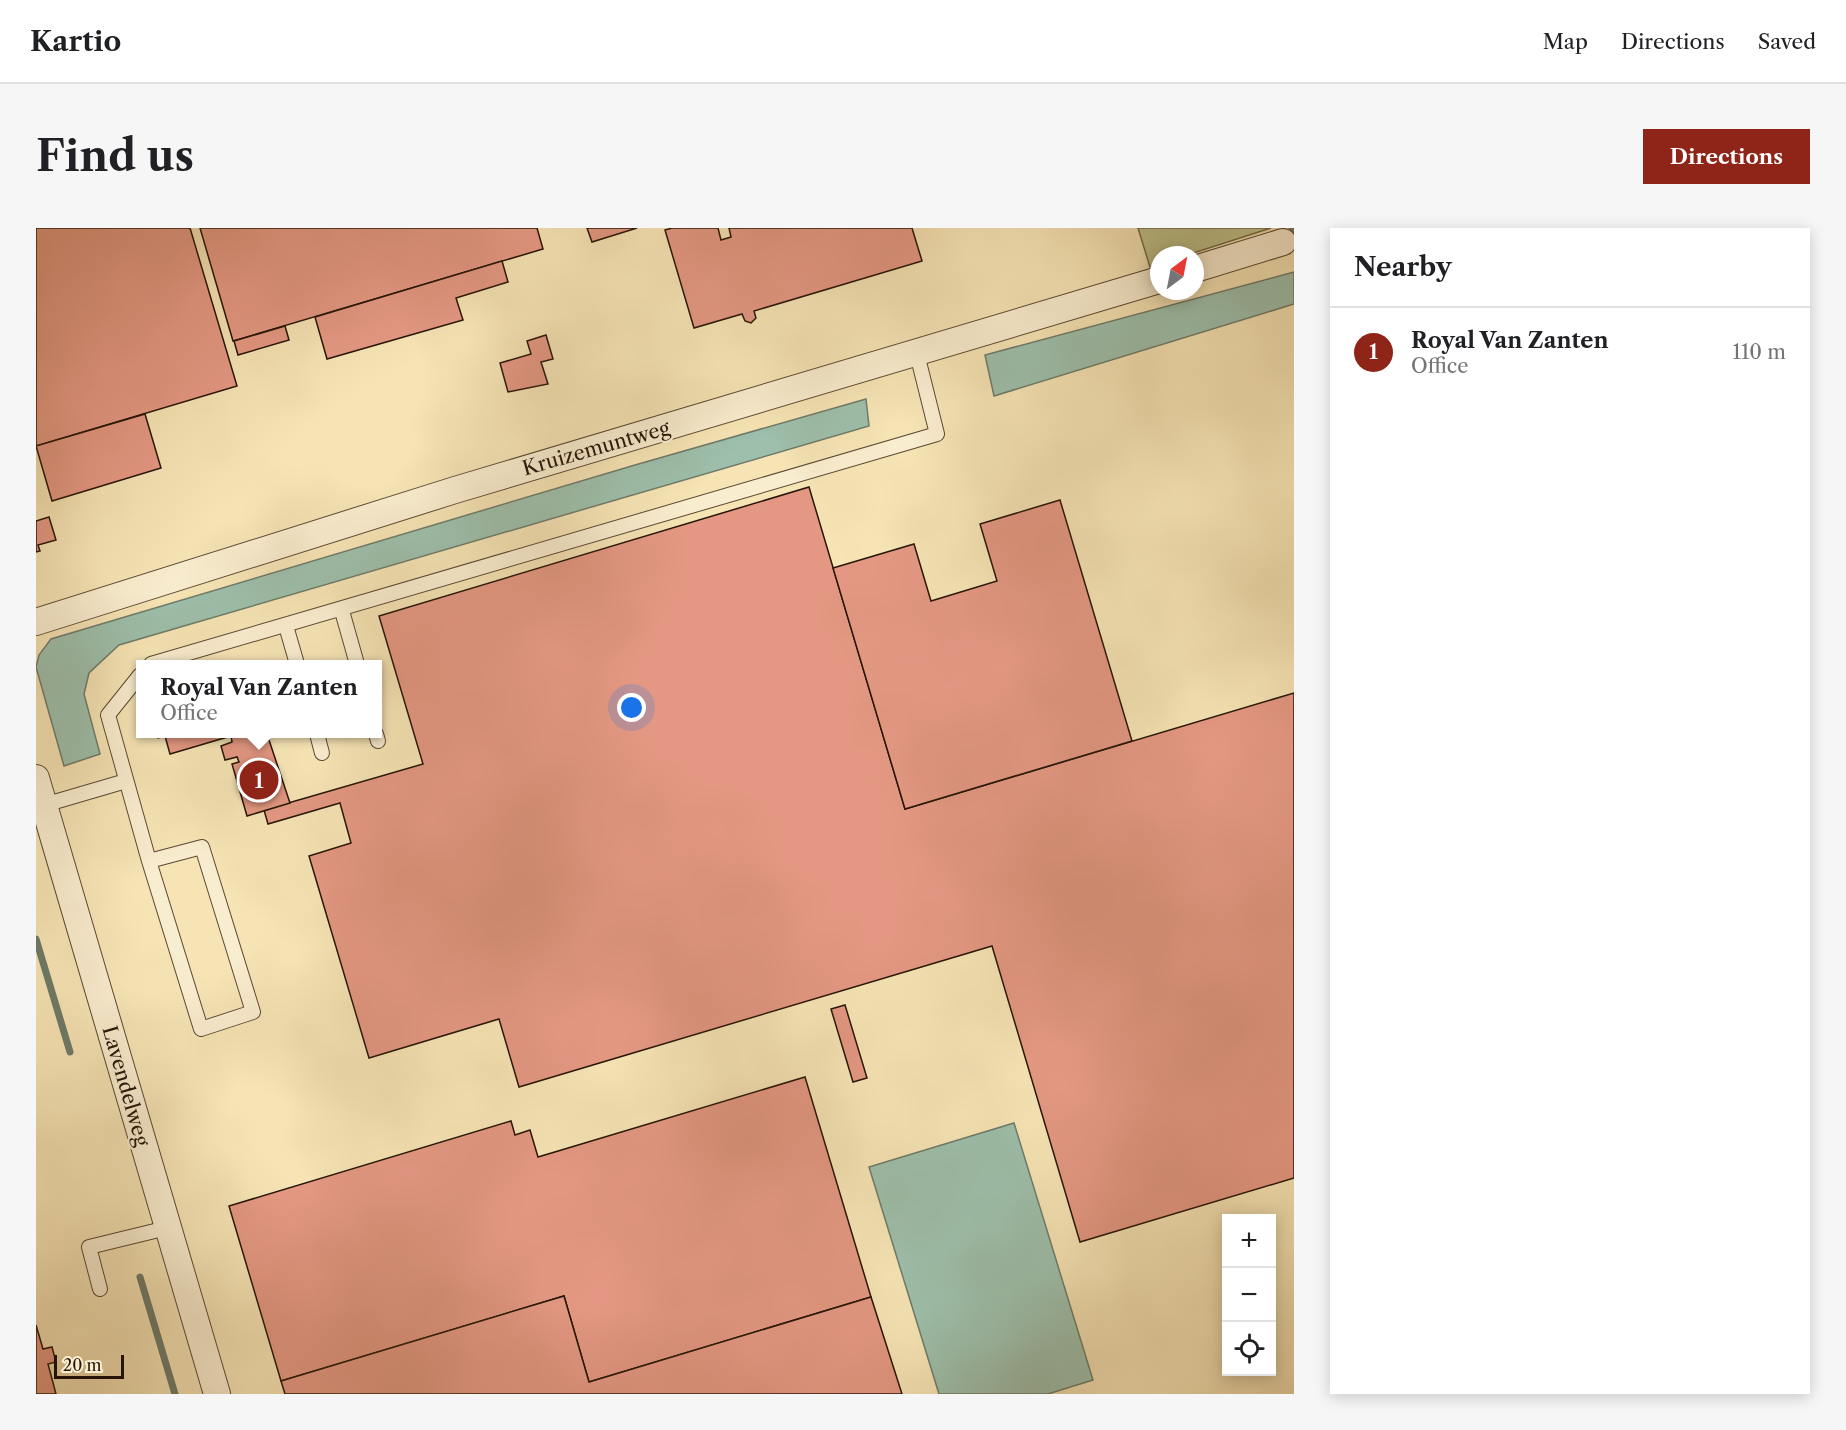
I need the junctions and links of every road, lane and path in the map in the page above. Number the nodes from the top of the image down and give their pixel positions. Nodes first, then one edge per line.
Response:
1 (1283, 242) dead end
2 (1204, 266) edge
3 (1150, 283) edge
4 (917, 354) junction
5 (342, 611) junction
6 (36, 622) edge
7 (286, 626) junction
8 (165, 660) edge
9 (296, 660) edge
10 (356, 660) edge
11 (136, 681) edge
12 (318, 738) edge
13 (322, 753) dead end
14 (36, 778) edge
15 (126, 781) junction
16 (44, 805) junction
17 (149, 861) junction
18 (166, 1228) junction
19 (100, 1289) dead end
20 (217, 1394) edge

1 - 2 street
3 - 4 street, Kruizemuntweg
4 - 5 lane
4 - 6 street, Kruizemuntweg
5 - 7 lane
5 - 10 lane
7 - 8 lane
7 - 9 lane
11 - 15 lane
12 - 13 lane
14 - 16 street, Lavendelweg
15 - 16 lane
15 - 17 lane
16 - 18 street, Lavendelweg
17 - 17 lane
18 - 19 lane
18 - 20 street, Lavendelweg

